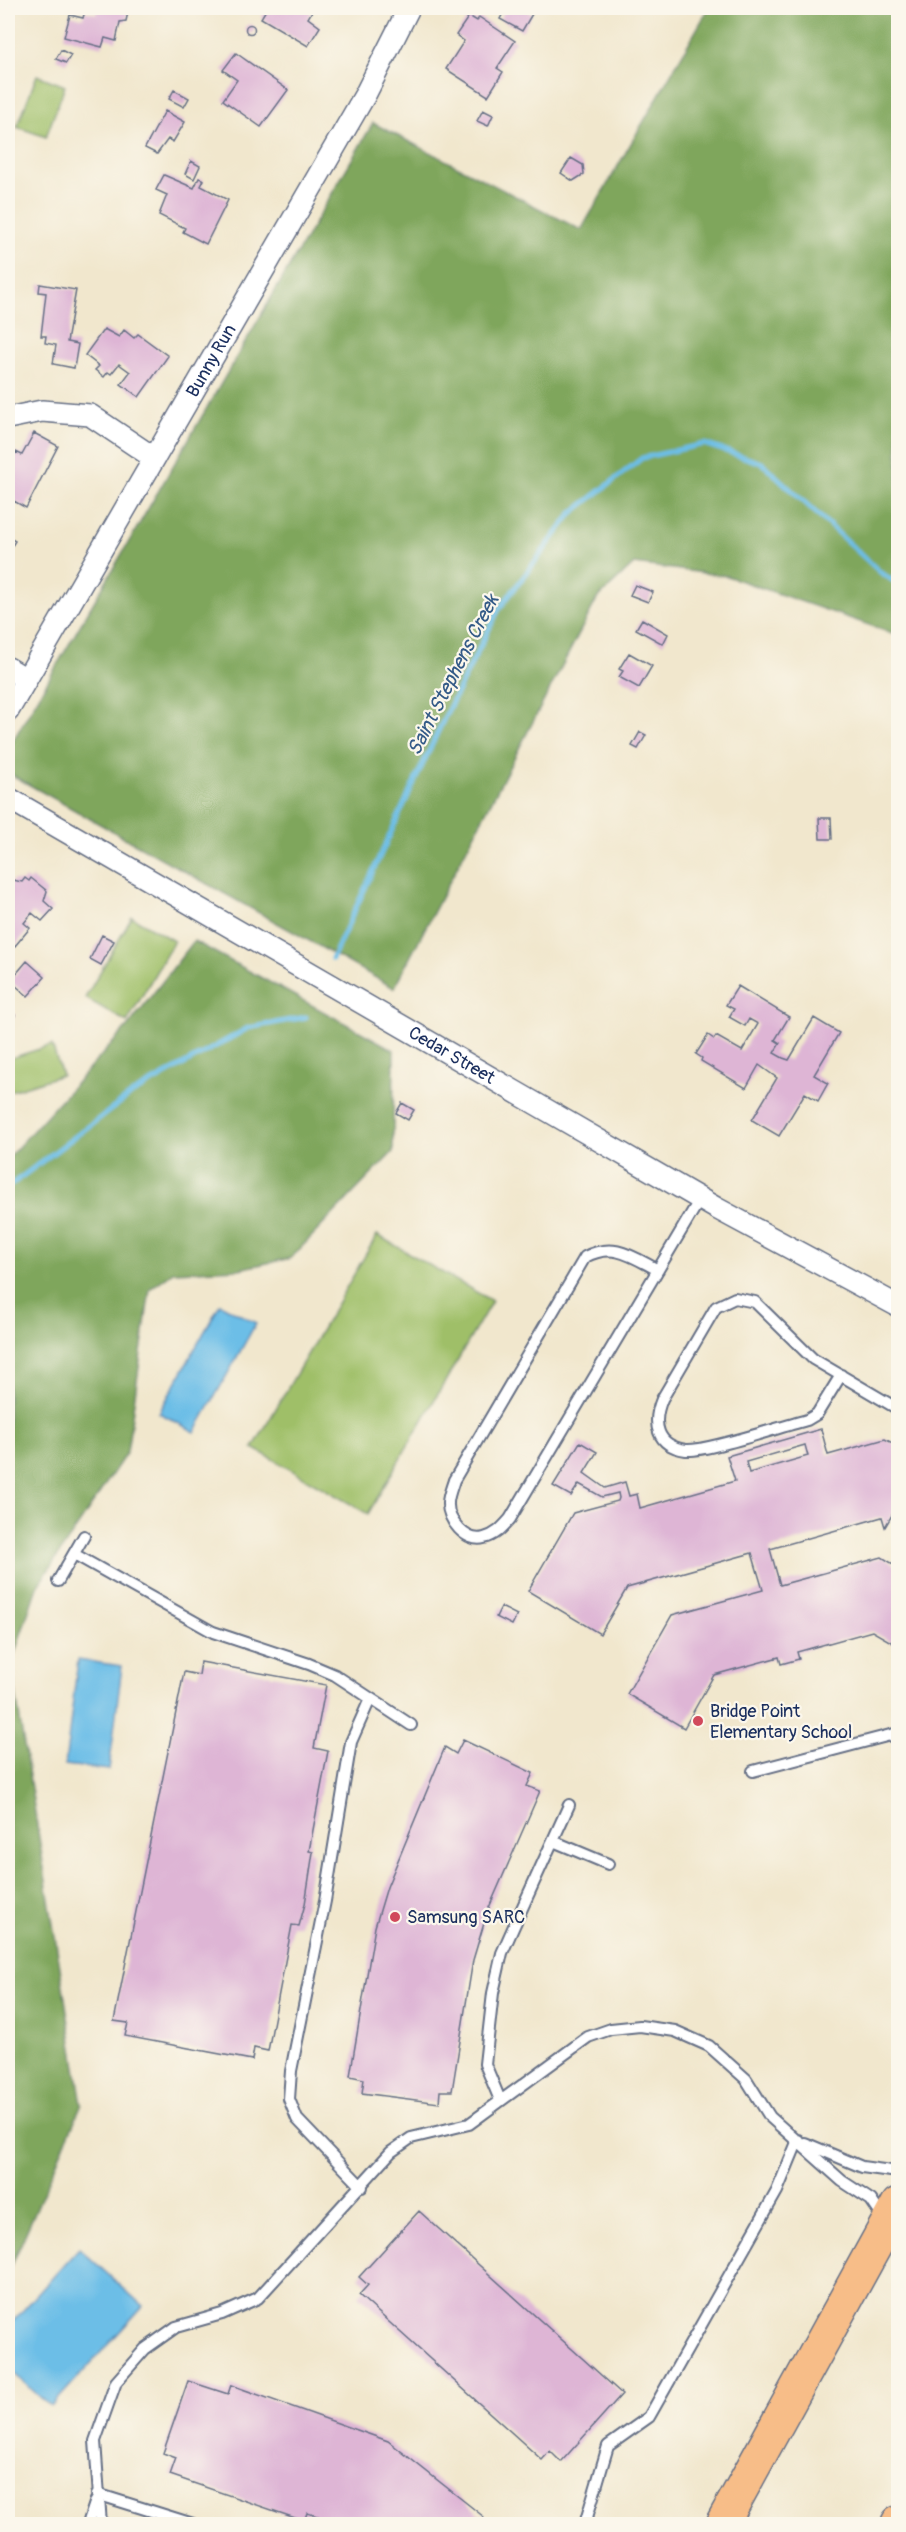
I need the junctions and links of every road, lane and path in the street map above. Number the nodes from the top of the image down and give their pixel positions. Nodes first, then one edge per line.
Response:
1 (409, 8) edge
2 (8, 418) edge
3 (154, 458) junction
4 (8, 668) edge
5 (26, 680) junction
6 (8, 711) edge
7 (8, 798) edge
8 (700, 1199) junction
9 (658, 1270) junction
10 (898, 1306) edge
11 (841, 1376) junction
12 (898, 1409) edge
13 (84, 1536) dead end
14 (74, 1554) junction
15 (58, 1581) dead end
16 (370, 1699) junction
17 (411, 1725) dead end
18 (898, 1733) edge
19 (753, 1771) dead end
20 (569, 1805) dead end
21 (553, 1841) junction
22 (608, 1864) dead end
23 (500, 2100) junction
24 (798, 2140) junction
25 (898, 2172) edge
26 (362, 2187) junction
27 (893, 2214) edge
28 (98, 2494) junction
29 (88, 2524) edge
30 (101, 2524) edge
31 (193, 2524) edge
32 (585, 2524) edge
33 (722, 2524) edge

1 - 3 street, Bunny Run
2 - 3 street
3 - 5 street, Bunny Run
4 - 5 street
5 - 6 street, Bunny Run
7 - 8 street, Cedar Street
8 - 9 lane
8 - 10 street, Cedar Street
9 - 9 lane
11 - 11 lane
11 - 12 lane
13 - 14 lane
14 - 15 lane
14 - 16 lane
16 - 17 lane
16 - 26 lane
18 - 19 lane
20 - 21 lane
21 - 22 lane
21 - 23 lane
23 - 24 lane
23 - 26 lane
24 - 25 lane
24 - 27 lane
24 - 32 lane
26 - 28 lane
27 - 33 highway
28 - 29 lane
28 - 30 lane
28 - 31 lane

